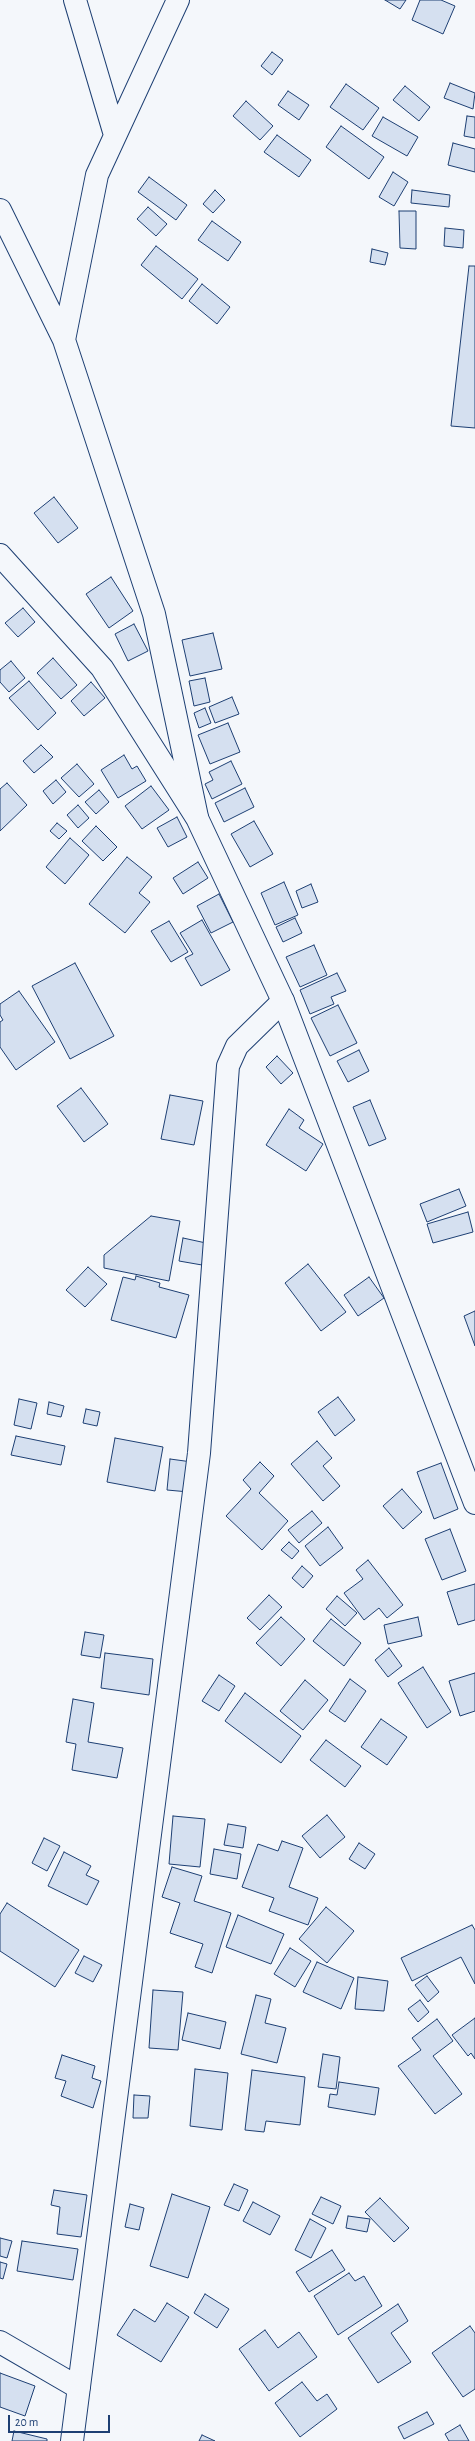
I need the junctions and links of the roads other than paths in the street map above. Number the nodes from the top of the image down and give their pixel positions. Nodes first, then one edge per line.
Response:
1 (75, 0) edge
2 (178, 0) edge
3 (115, 135) junction
4 (0, 210) edge
5 (64, 340) junction
6 (0, 555) edge
7 (197, 818) junction
8 (283, 1001) junction
9 (475, 1503) edge
10 (0, 2342) edge
11 (79, 2388) junction
12 (72, 2441) edge

1 - 3 street
2 - 3 street
3 - 5 street
4 - 5 street
5 - 7 street
6 - 7 street
7 - 8 street
8 - 9 street
8 - 11 street
10 - 11 street
11 - 12 street

